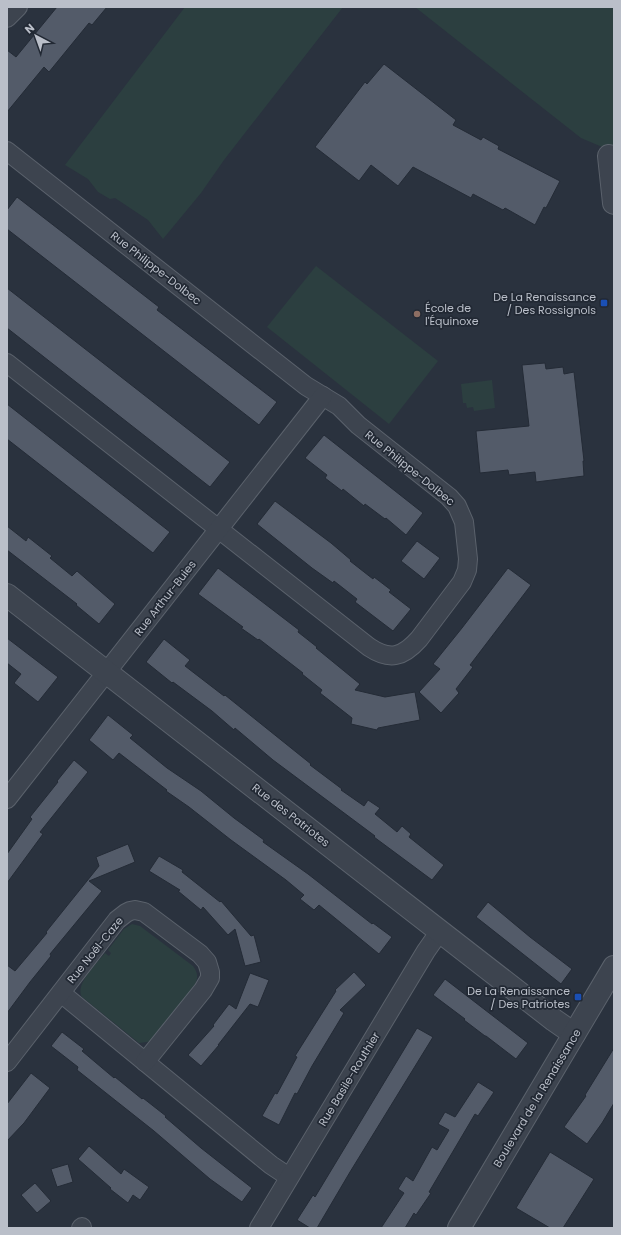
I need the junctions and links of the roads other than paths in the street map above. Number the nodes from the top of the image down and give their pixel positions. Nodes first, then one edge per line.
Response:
1 (18, 7) edge
2 (7, 18) edge
3 (7, 151) edge
4 (609, 156) dead end
5 (614, 203) edge
6 (7, 363) edge
7 (323, 396) junction
8 (219, 529) junction
9 (7, 595) edge
10 (106, 673) junction
11 (7, 799) edge
12 (440, 931) junction
13 (614, 967) edge
14 (61, 993) junction
15 (574, 1034) junction
16 (7, 1062) edge
17 (146, 1062) junction
18 (289, 1177) junction
19 (258, 1228) edge
20 (459, 1228) edge

1 - 2 street
3 - 7 street, Rue Philippe-Dolbec
4 - 5 street
6 - 8 street, Rue Philippe-Dolbec
7 - 8 street, Rue Arthur-Buies
7 - 8 street, Rue Philippe-Dolbec
8 - 10 street, Rue Arthur-Buies
9 - 10 street, Rue des Patriotes
10 - 11 street, Rue Arthur-Buies
10 - 12 street, Rue des Patriotes
12 - 15 street, Rue des Patriotes
12 - 18 street, Rue Basile-Routhier
13 - 15 street, Boulevard de la Renaissance
14 - 16 street, Rue Noël-Caze
14 - 17 street, Rue Noël-Caze
14 - 17 street, Rue Noël-Caze
15 - 20 street, Boulevard de la Renaissance
17 - 18 street, Rue Noël-Caze
18 - 19 street, Rue Basile-Routhier

